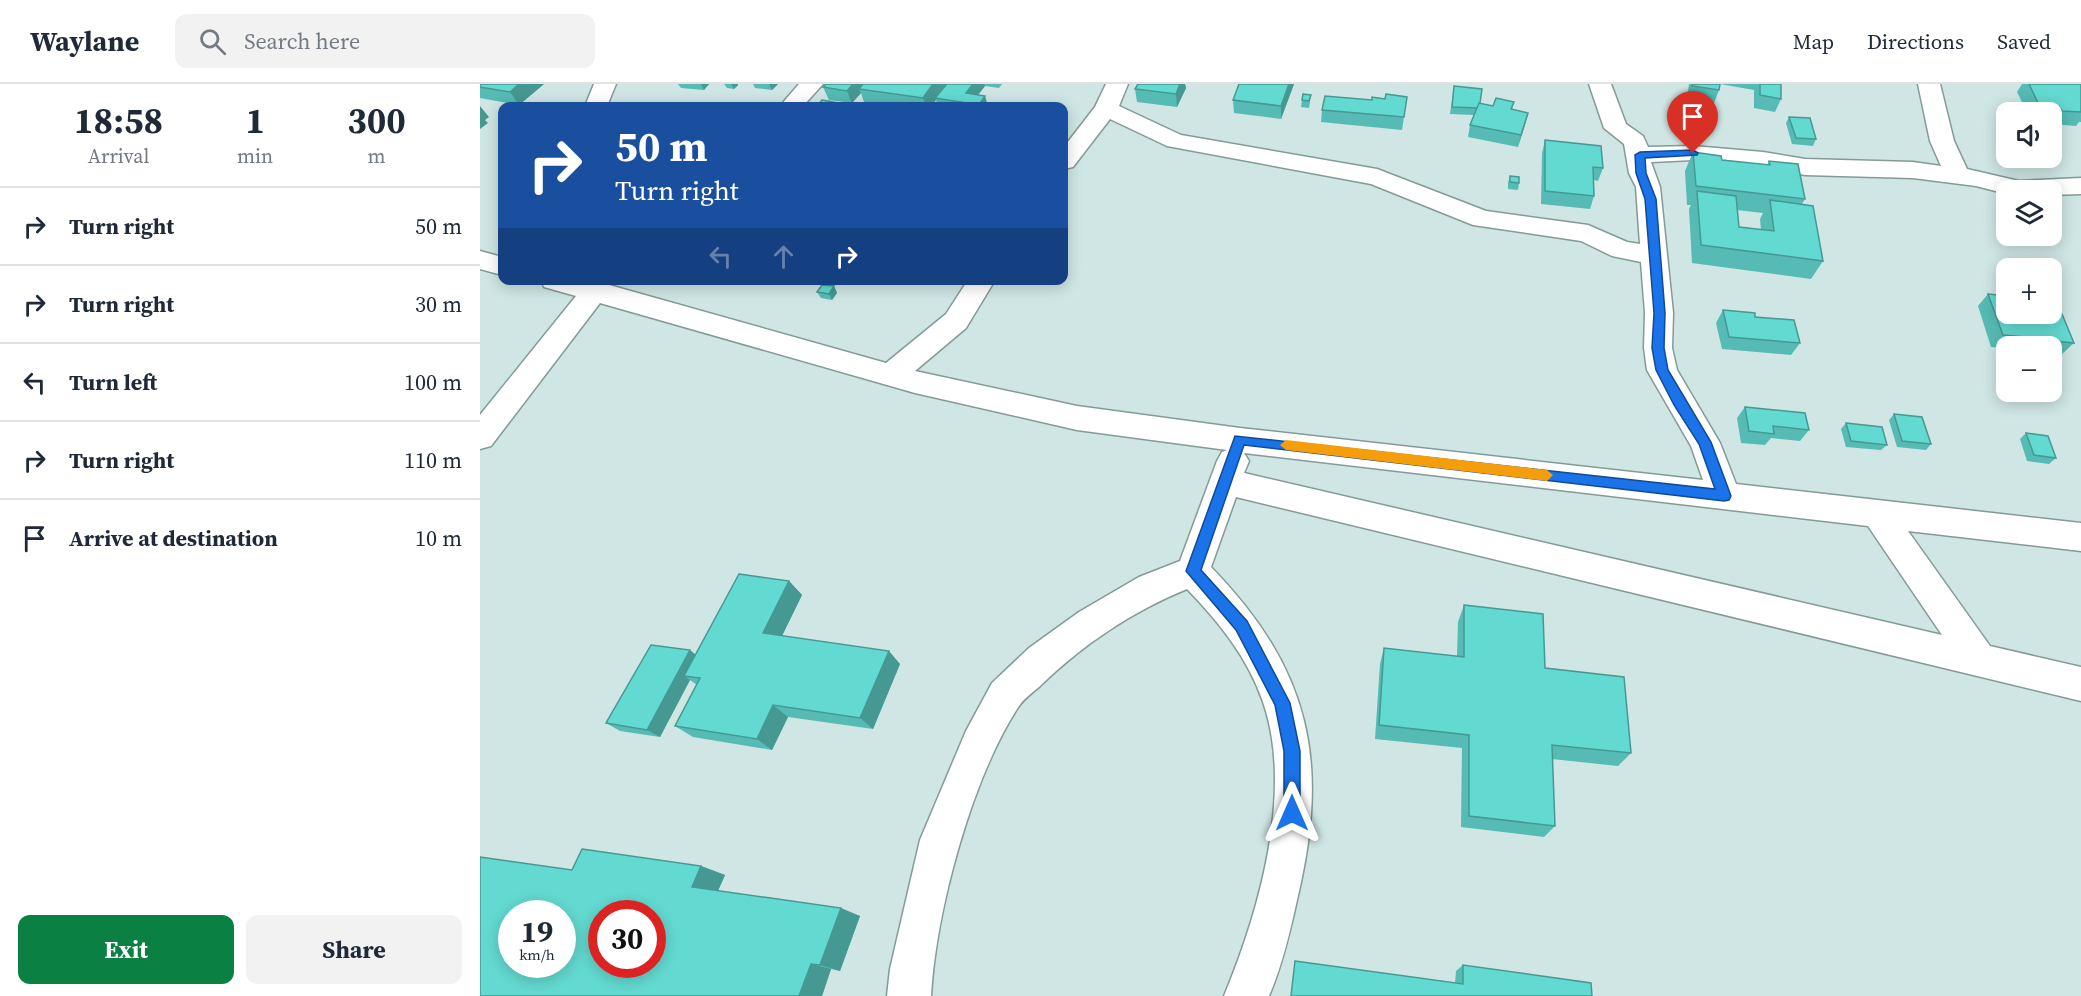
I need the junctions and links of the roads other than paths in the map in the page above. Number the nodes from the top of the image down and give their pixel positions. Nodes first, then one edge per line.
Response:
1 (605, 84) edge
2 (812, 84) edge
3 (1117, 84) edge
4 (1600, 84) edge
5 (1929, 84) edge
6 (598, 102) edge
7 (795, 102) edge
8 (1106, 109) junction
9 (1640, 155) junction
10 (1068, 157) edge
11 (1958, 176) junction
12 (2080, 188) edge
13 (1653, 255) junction
14 (480, 260) edge
15 (498, 265) edge
16 (581, 285) edge
17 (979, 285) edge
18 (891, 375) junction
19 (480, 437) edge
20 (1240, 440) junction
21 (1226, 482) junction
22 (1724, 496) junction
23 (1878, 514) junction
24 (2081, 537) edge
25 (1193, 571) junction
26 (1980, 661) junction
27 (2081, 684) edge
28 (909, 996) edge
29 (1246, 996) edge

1 - 6 street
2 - 7 street
3 - 8 street
4 - 9 street
5 - 11 street
8 - 10 street
8 - 13 street
9 - 11 street
9 - 13 street
11 - 12 street
13 - 22 street
14 - 15 street
16 - 18 street
16 - 19 street
17 - 18 street
18 - 20 street
20 - 21 street
20 - 22 street
21 - 25 street
21 - 26 street
22 - 23 street
23 - 24 street
23 - 26 street
25 - 28 street
25 - 29 street
26 - 27 street

